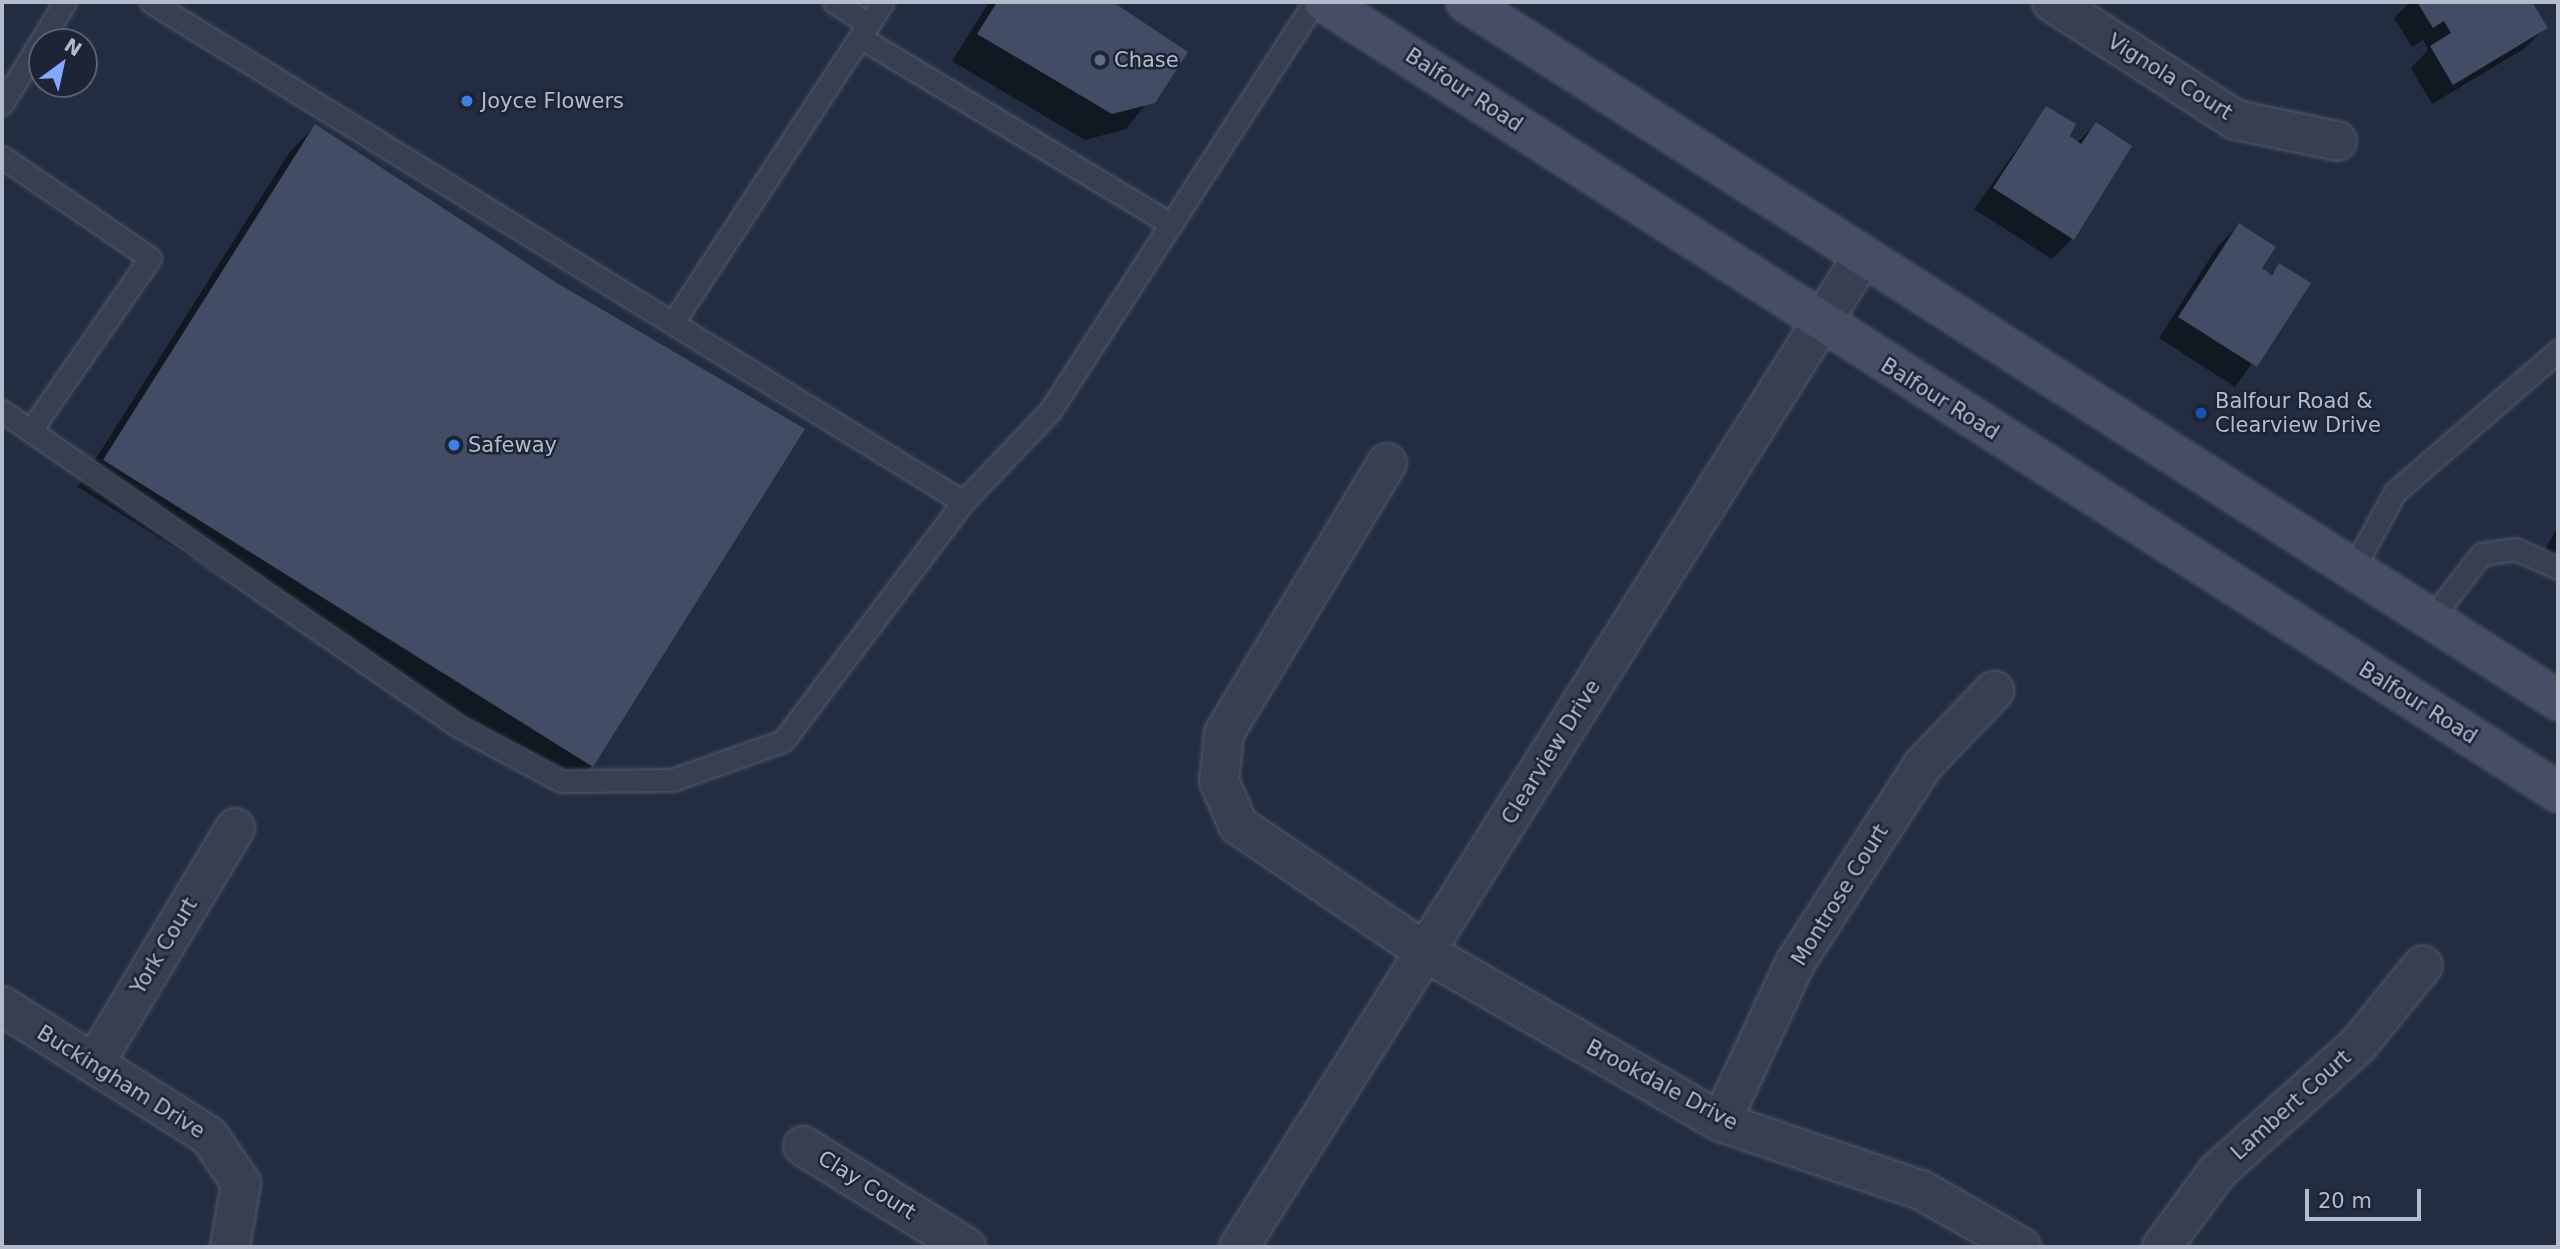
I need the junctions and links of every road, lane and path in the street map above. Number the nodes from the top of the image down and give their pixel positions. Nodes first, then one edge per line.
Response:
1 (65, 2) edge
2 (151, 2) edge
3 (834, 2) edge
4 (883, 2) edge
5 (1315, 2) edge
6 (1324, 2) edge
7 (2052, 2) edge
8 (1475, 4) edge
9 (865, 31) junction
10 (2, 104) edge
11 (2337, 141) dead end
12 (2, 157) edge
13 (1171, 224) junction
14 (1863, 256) junction
15 (674, 321) junction
16 (1817, 321) junction
17 (2558, 351) edge
18 (2, 411) edge
19 (31, 430) junction
20 (1387, 463) dead end
21 (963, 502) junction
22 (2558, 568) edge
23 (2353, 569) junction
24 (2431, 618) junction
25 (1994, 691) dead end
26 (2558, 700) edge
27 (2558, 792) edge
28 (235, 828) dead end
29 (1427, 953) junction
30 (2423, 965) dead end
31 (2, 1006) edge
32 (94, 1064) junction
33 (1721, 1122) junction
34 (803, 1146) dead end
35 (230, 1247) edge
36 (966, 1247) edge
37 (1239, 1247) edge
38 (2021, 1247) edge
39 (2162, 1247) edge

1 - 10 lane
2 - 15 lane
3 - 9 lane
4 - 9 lane
5 - 13 lane
6 - 16 main road, Balfour Road
7 - 11 street, Vignola Court
8 - 14 main road
9 - 13 lane
9 - 15 lane
12 - 19 lane
13 - 21 lane
14 - 16 street, Clearview Drive
14 - 23 main road
15 - 21 lane
16 - 27 main road, Balfour Road
16 - 29 street, Clearview Drive
17 - 23 lane
18 - 19 lane
19 - 21 lane
20 - 29 street, Brookdale Drive
22 - 24 lane
23 - 24 main road
24 - 26 main road
25 - 33 street, Montrose Court
28 - 32 street, York Court
29 - 33 street, Brookdale Drive
29 - 37 street, Clearview Drive
30 - 39 street, Lambert Court
31 - 32 street, Buckingham Drive
32 - 35 street, Buckingham Drive
33 - 38 street, Brookdale Drive
34 - 36 street, Clay Court

